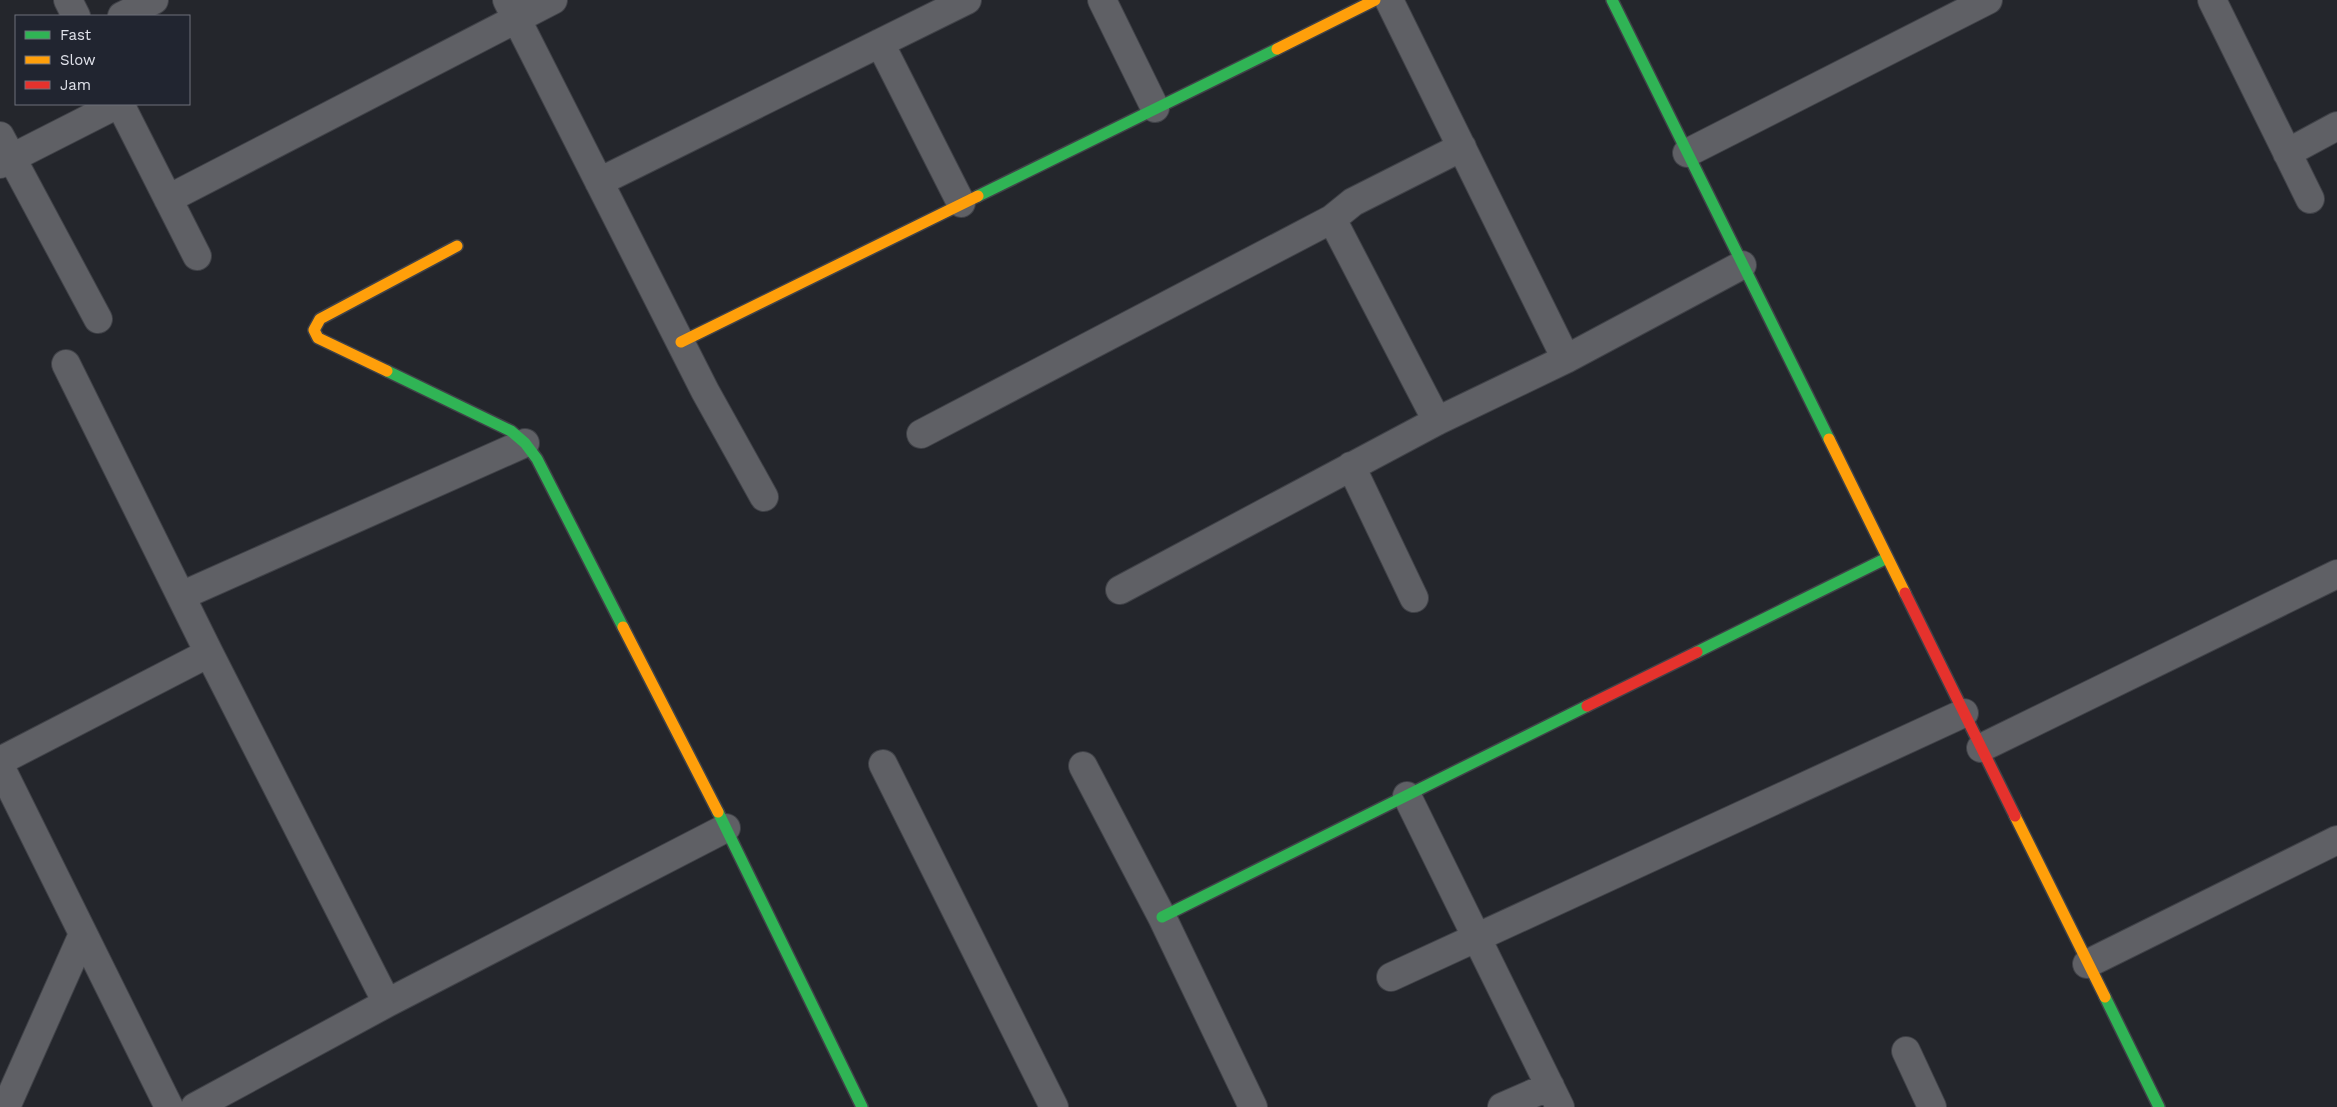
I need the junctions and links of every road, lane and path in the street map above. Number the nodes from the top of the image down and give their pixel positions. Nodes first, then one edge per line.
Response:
1 (68, 0) edge
2 (154, 0) edge
3 (552, 0) edge
4 (967, 0) edge
5 (1102, 0) edge
6 (1375, 0) edge
7 (1389, 0) edge
8 (1612, 0) edge
9 (1988, 0) edge
10 (2212, 0) edge
11 (512, 9) edge
12 (76, 15) edge
13 (124, 15) edge
14 (880, 43) junction
15 (117, 105) edge
16 (120, 105) edge
17 (1155, 108) junction
18 (2337, 126) edge
19 (1462, 147) junction
20 (4, 153) edge
21 (1687, 153) junction
22 (2287, 153) junction
23 (599, 182) junction
24 (168, 199) junction
25 (2310, 199) dead end
26 (962, 203) junction
27 (1332, 219) junction
28 (457, 246) dead end
29 (197, 256) dead end
30 (1742, 265) junction
31 (98, 319) dead end
32 (680, 342) junction
33 (1566, 358) junction
34 (66, 364) dead end
35 (1437, 421) junction
36 (920, 434) dead end
37 (525, 443) junction
38 (1351, 466) junction
39 (764, 498) dead end
40 (1887, 558) junction
41 (2337, 574) edge
42 (1120, 590) dead end
43 (180, 596) junction
44 (1414, 598) dead end
45 (209, 653) junction
46 (1964, 713) junction
47 (1981, 748) junction
48 (0, 761) edge
49 (883, 764) dead end
50 (0, 766) edge
51 (1084, 766) dead end
52 (1407, 796) junction
53 (726, 828) junction
54 (2337, 840) edge
55 (1162, 917) junction
56 (83, 934) junction
57 (1477, 938) junction
58 (2087, 964) junction
59 (1391, 977) dead end
60 (388, 1003) junction
61 (1906, 1050) dead end
62 (1555, 1096) edge
63 (6, 1107) edge
64 (169, 1107) edge
65 (195, 1107) edge
66 (862, 1107) edge
67 (1054, 1107) edge
68 (1253, 1107) edge
69 (1502, 1107) edge
70 (1932, 1107) edge
71 (2159, 1107) edge

1 - 12 street
2 - 13 street
3 - 11 street
4 - 14 street
5 - 17 street
6 - 17 street
7 - 19 street
8 - 21 street
9 - 21 street
10 - 22 street
11 - 23 street
11 - 24 street
14 - 23 street
14 - 26 street
15 - 20 street
16 - 24 street
17 - 26 street
18 - 22 street
19 - 27 street
19 - 33 street
20 - 31 street
21 - 30 street
22 - 25 street
23 - 32 street
24 - 29 street
26 - 32 street
27 - 35 street
27 - 36 street
28 - 37 street
30 - 33 street
30 - 40 street
32 - 39 street
33 - 35 street
34 - 43 street
35 - 38 street
37 - 43 street
37 - 53 street
38 - 42 street
38 - 44 street
40 - 46 street
40 - 52 street
41 - 47 street
43 - 45 street
45 - 48 street
45 - 60 street
46 - 47 street
46 - 57 street
47 - 58 street
49 - 67 street
50 - 56 street
51 - 55 street
52 - 55 street
52 - 57 street
53 - 60 street
53 - 66 street
54 - 58 street
55 - 68 street
56 - 63 street
56 - 64 street
57 - 59 street
57 - 62 street
58 - 71 street
60 - 65 street
61 - 70 street
62 - 69 street

